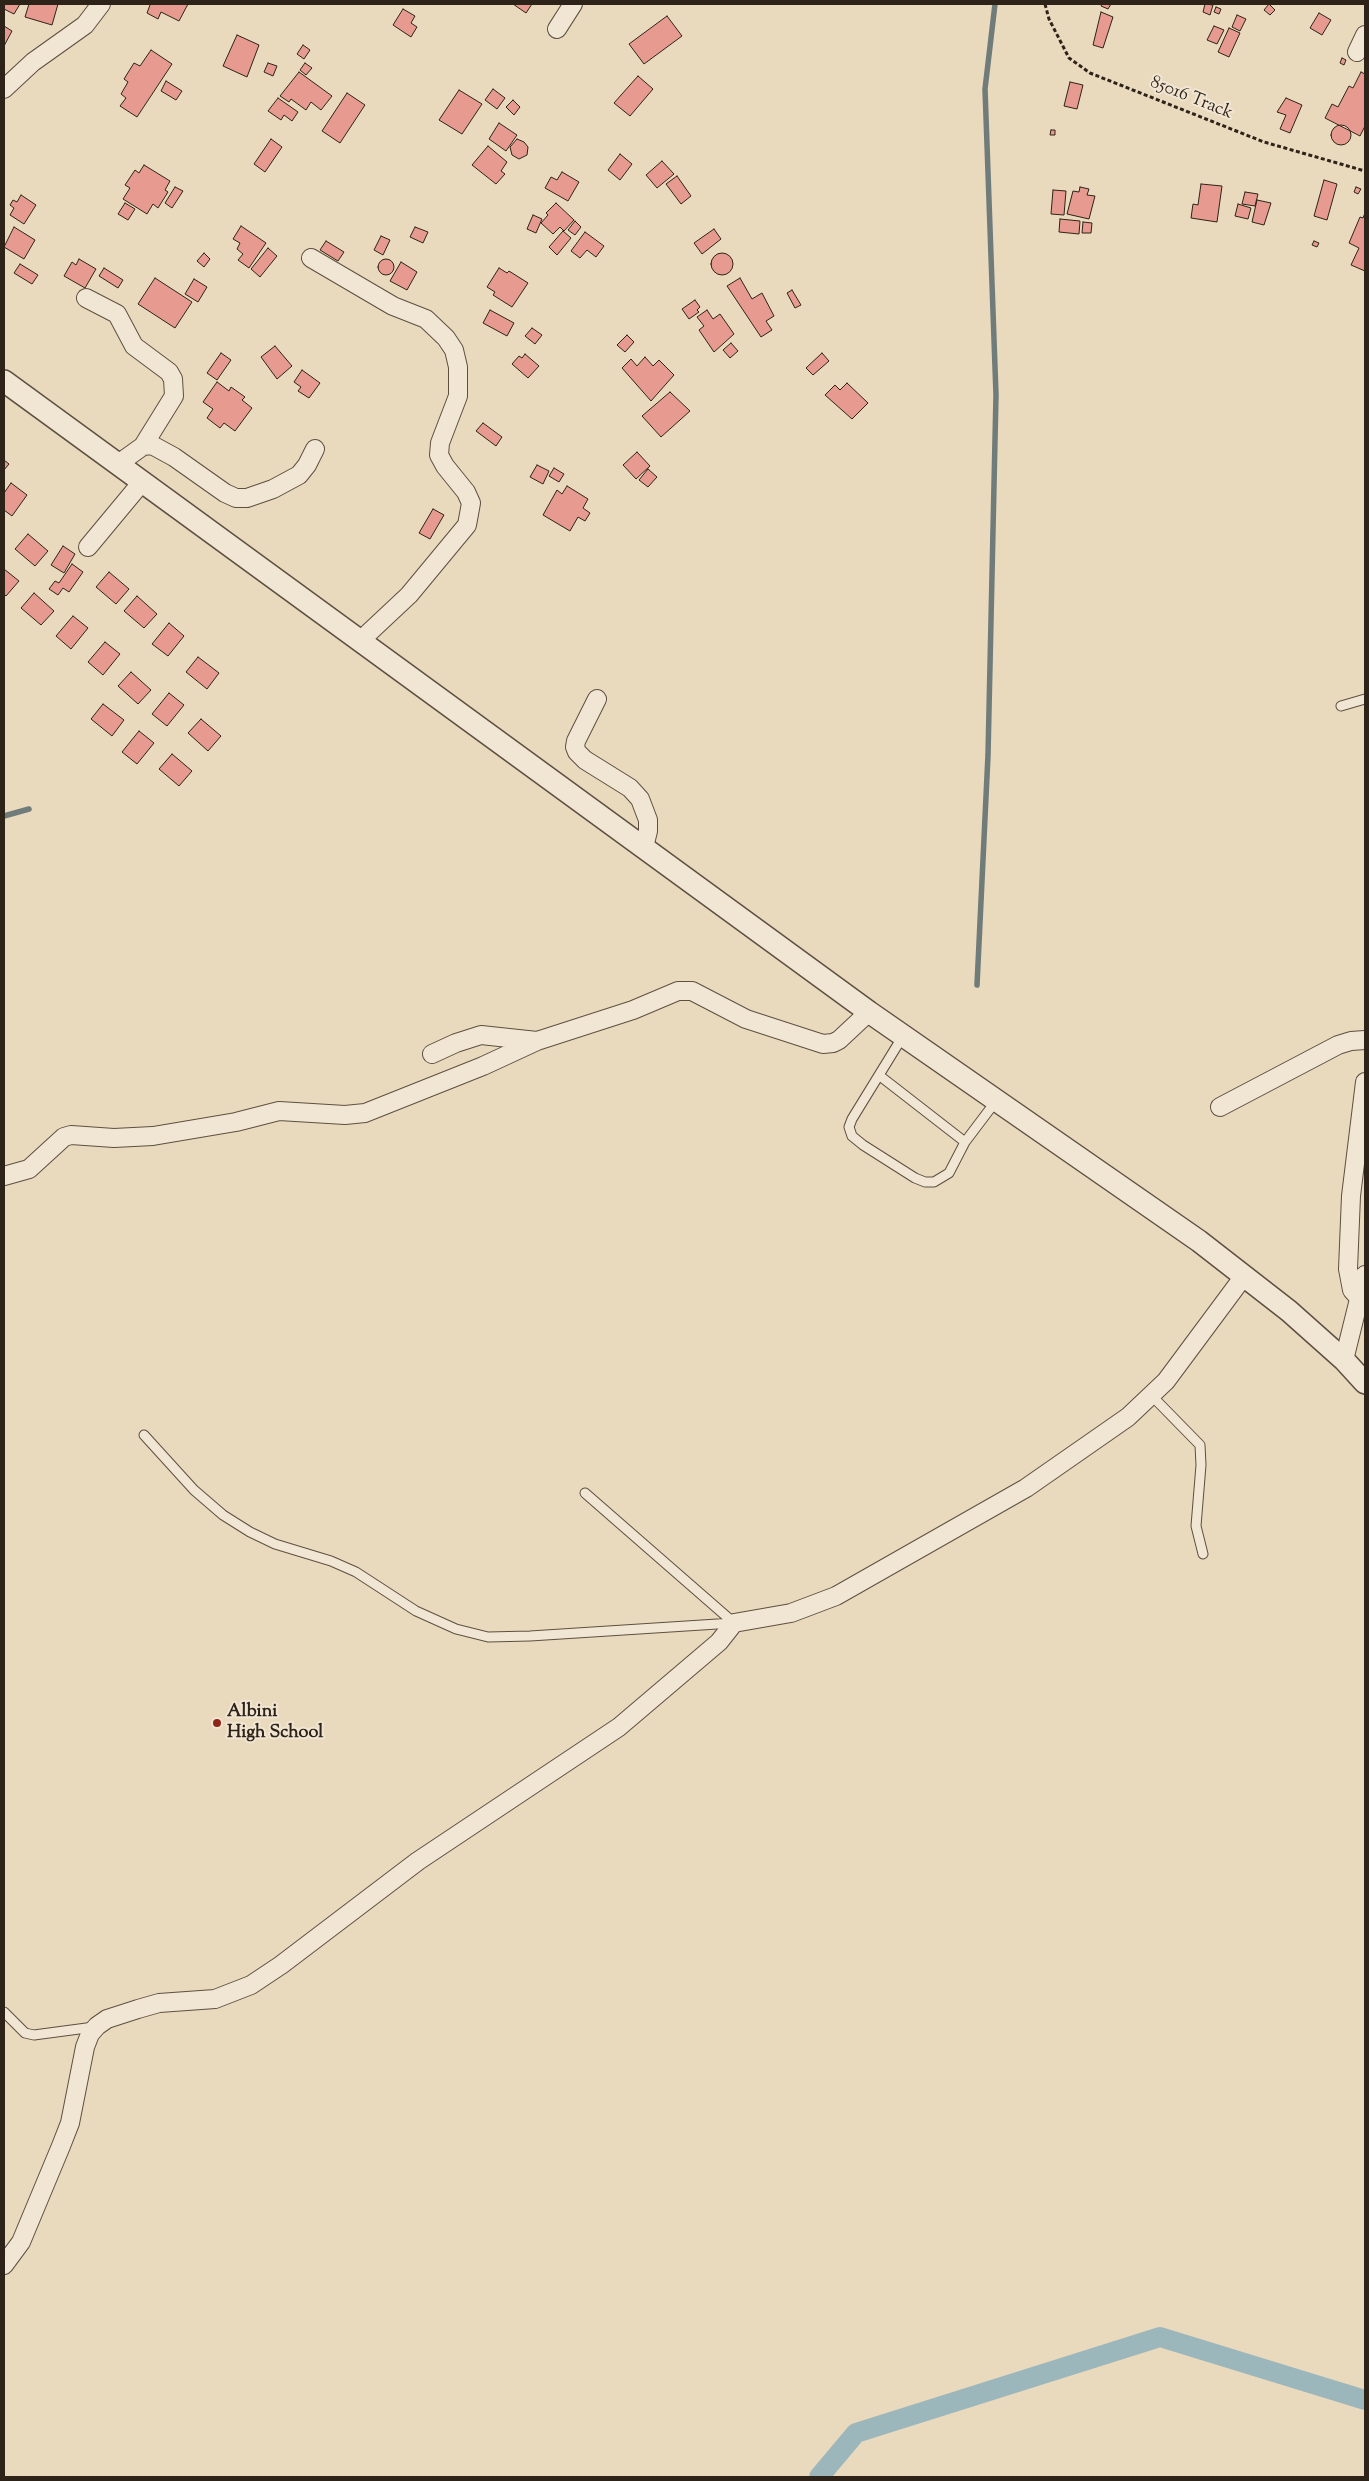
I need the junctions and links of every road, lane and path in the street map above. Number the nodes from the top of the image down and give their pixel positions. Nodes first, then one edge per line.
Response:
1 (101, 4) edge
2 (573, 4) edge
3 (1045, 4) edge
4 (557, 29) dead end
5 (1365, 34) edge
6 (1357, 52) dead end
7 (4, 88) edge
8 (1365, 171) edge
9 (311, 258) dead end
10 (86, 298) dead end
11 (4, 381) edge
12 (143, 446) junction
13 (315, 449) dead end
14 (118, 464) junction
15 (142, 482) junction
16 (88, 547) dead end
17 (361, 640) junction
18 (597, 699) dead end
19 (1365, 699) edge
20 (1341, 706) dead end
21 (644, 846) junction
22 (869, 1012) junction
23 (904, 1036) junction
24 (1365, 1040) edge
25 (537, 1041) junction
26 (432, 1054) dead end
27 (880, 1076) junction
28 (1365, 1082) edge
29 (996, 1101) junction
30 (1220, 1107) dead end
31 (964, 1142) junction
32 (4, 1176) edge
33 (1365, 1275) edge
34 (1244, 1276) junction
35 (1360, 1299) junction
36 (1344, 1360) junction
37 (1365, 1383) edge
38 (1151, 1395) junction
39 (144, 1435) dead end
40 (585, 1493) dead end
41 (1203, 1554) dead end
42 (734, 1623) junction
43 (4, 2012) edge
44 (97, 2026) junction
45 (4, 2264) edge

1 - 7 street
2 - 4 street
3 - 8 path, 85016 Track
5 - 6 street
9 - 17 street
10 - 12 street
11 - 14 street
12 - 13 street
12 - 14 street
14 - 15 street
15 - 16 street
15 - 17 street
17 - 21 street
18 - 21 street
19 - 20 lane
21 - 22 street
22 - 23 street
22 - 25 street
23 - 27 lane
23 - 29 street
24 - 30 street
25 - 26 street
25 - 32 street
27 - 31 lane
27 - 31 lane
28 - 35 street
29 - 31 lane
29 - 34 street
33 - 35 street
34 - 36 street
34 - 38 street
35 - 36 street
36 - 37 street
38 - 41 lane
38 - 42 street
39 - 42 lane
40 - 42 lane
42 - 44 street
43 - 44 lane
44 - 45 street

